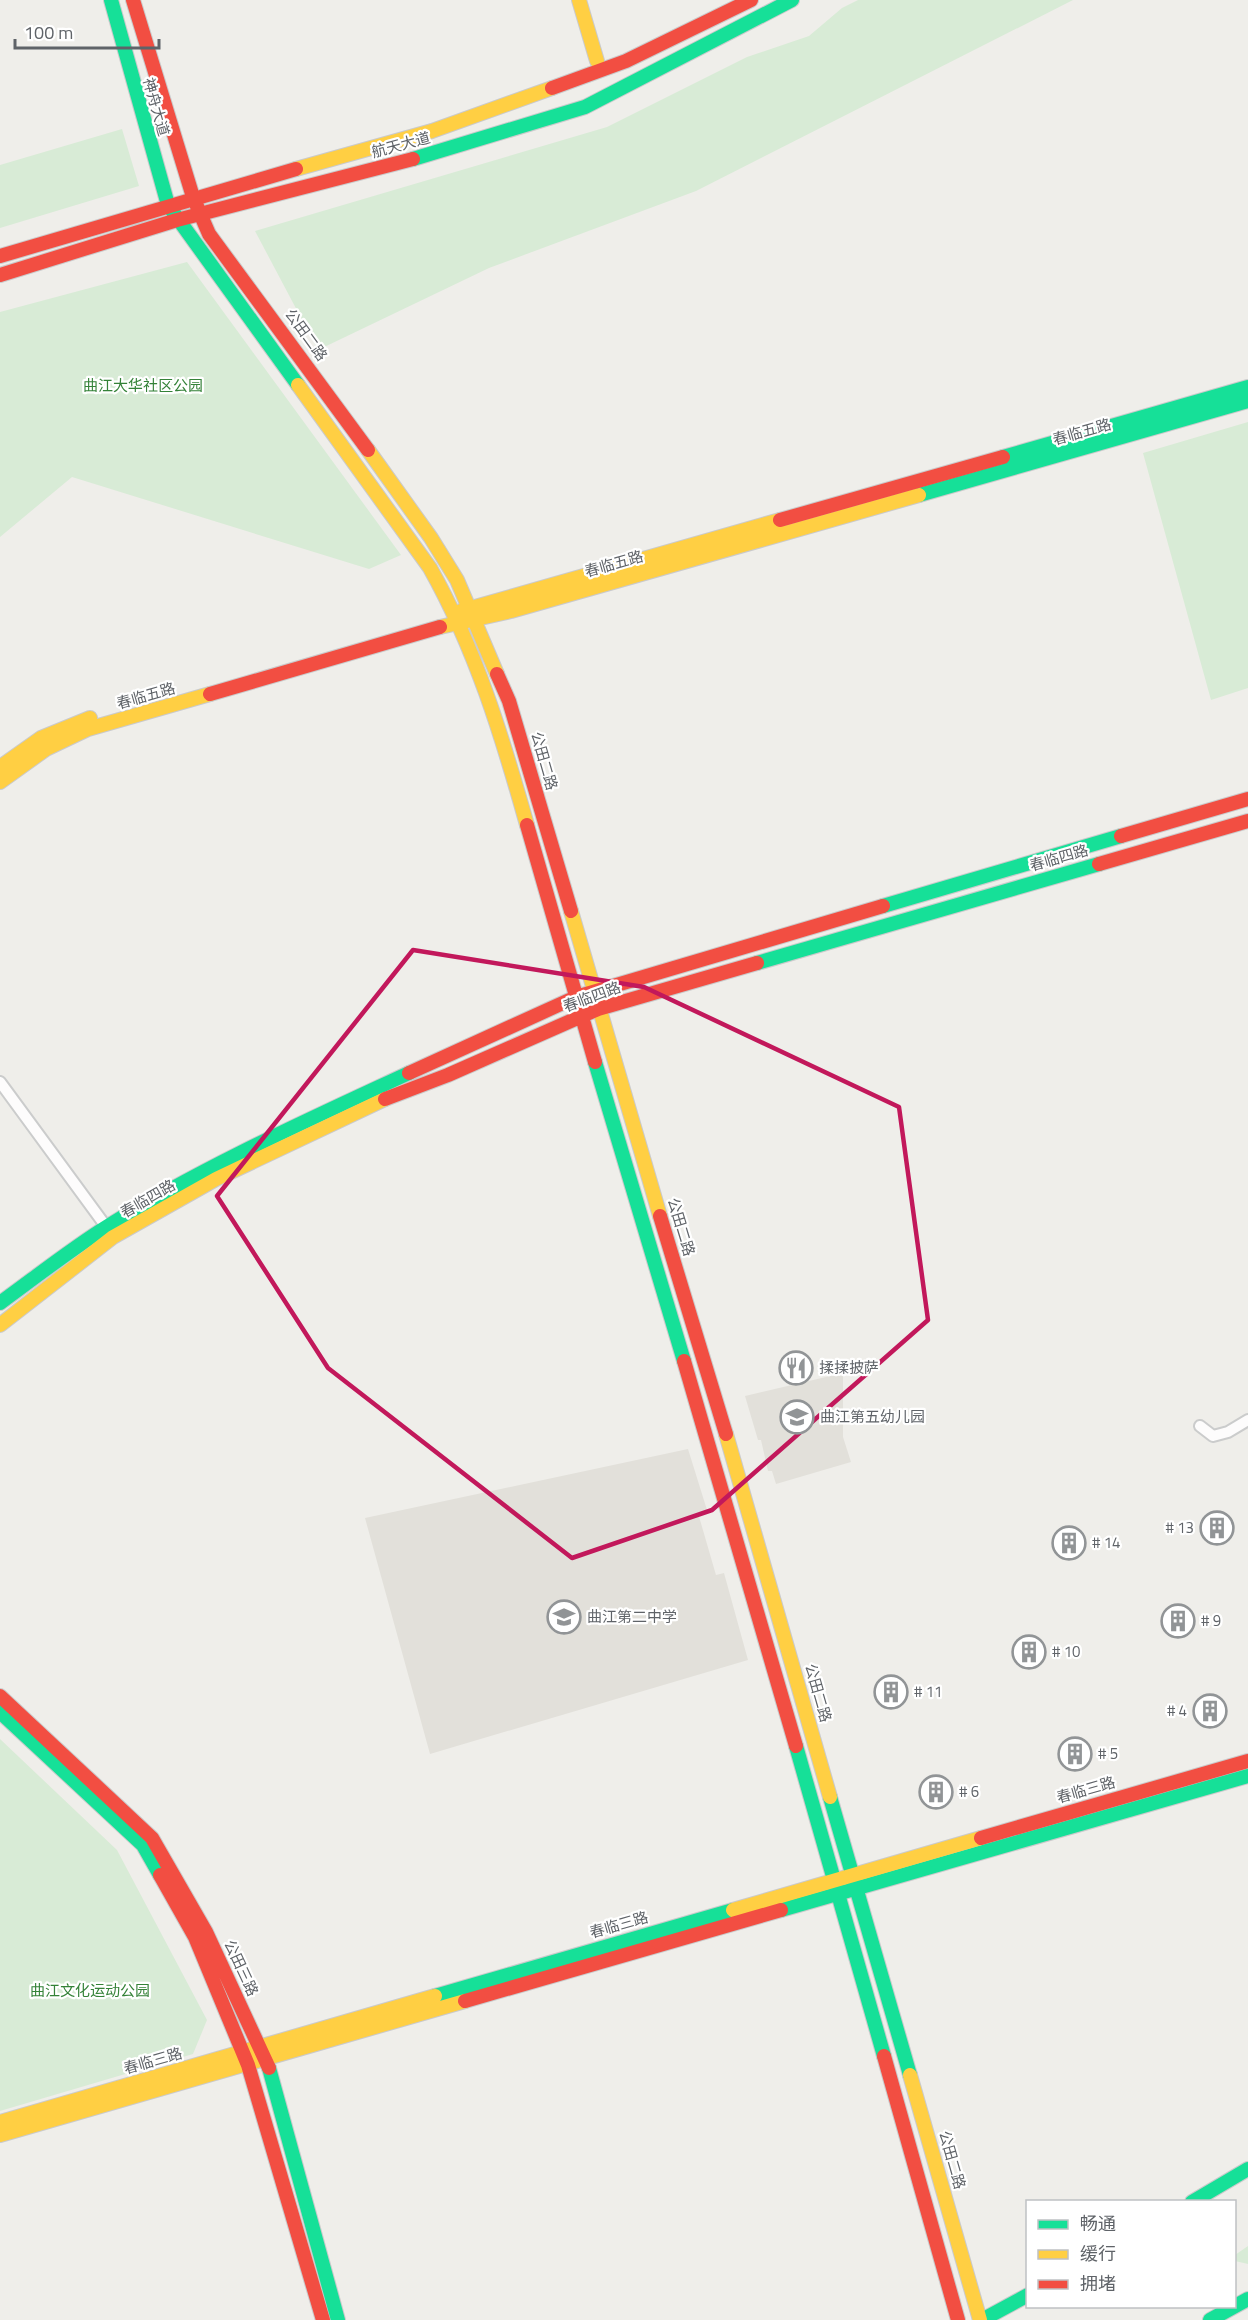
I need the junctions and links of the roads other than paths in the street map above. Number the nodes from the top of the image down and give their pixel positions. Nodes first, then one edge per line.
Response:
1 (111, 0) edge
2 (133, 0) edge
3 (579, 0) edge
4 (752, 0) edge
5 (792, 0) edge
6 (597, 61) dead end
7 (193, 197) junction
8 (168, 205) junction
9 (198, 214) junction
10 (177, 220) junction
11 (0, 256) edge
12 (0, 275) edge
13 (1248, 387) edge
14 (1248, 402) edge
15 (473, 614) junction
16 (457, 619) junction
17 (0, 767) edge
18 (0, 782) edge
19 (1248, 799) edge
20 (1248, 820) edge
21 (594, 991) junction
22 (576, 997) junction
23 (598, 1009) junction
24 (582, 1017) junction
25 (0, 1082) edge
26 (110, 1232) junction
27 (0, 1303) edge
28 (0, 1325) edge
29 (1248, 1420) edge
30 (1200, 1426) dead end
31 (0, 1696) edge
32 (0, 1712) edge
33 (1248, 1761) edge
34 (1248, 1776) edge
35 (855, 1881) junction
36 (834, 1886) junction
37 (263, 2053) junction
38 (246, 2058) junction
39 (0, 2122) edge
40 (0, 2135) edge
41 (1248, 2169) edge
42 (1195, 2200) edge
43 (1026, 2296) edge
44 (1233, 2308) edge
45 (322, 2320) edge
46 (338, 2320) edge
47 (958, 2320) edge
48 (981, 2320) edge
49 (1210, 2320) edge

1 - 8 main road, 神舟大道
2 - 7 main road, 神舟大道
3 - 6 main road
4 - 7 main road, 航天大道
5 - 9 main road, 航天大道
7 - 8 main road, 航天大道
7 - 9 main road, 神舟大道
8 - 10 main road, 神舟大道
8 - 11 main road, 航天大道
9 - 10 main road, 航天大道
9 - 15 main road, 公田二路
10 - 12 main road, 航天大道
10 - 16 main road
13 - 15 main road, 春临五路
14 - 15 main road, 春临五路
15 - 16 main road, 春临五路
15 - 21 main road, 公田二路
16 - 17 main road, 春临五路
16 - 18 main road, 春临五路
16 - 22 main road
19 - 21 main road, 春临四路
20 - 23 main road, 春临四路
21 - 22 main road, 春临四路
21 - 23 main road, 公田二路
22 - 24 main road
22 - 26 main road, 春临四路
23 - 24 main road, 春临四路
23 - 35 main road, 公田二路
24 - 26 main road, 春临四路
24 - 36 main road
25 - 26 street
26 - 27 main road, 春临四路
26 - 28 main road, 春临四路
29 - 30 street
31 - 37 main road, 公田三路
32 - 38 main road, 公田三路
33 - 35 main road, 春临三路
34 - 35 main road, 春临三路
35 - 36 main road, 春临三路
35 - 48 main road, 公田二路
36 - 37 main road, 春临三路
36 - 47 main road
37 - 38 main road, 春临三路
37 - 46 main road, 公田三路
38 - 39 main road, 春临三路
38 - 40 main road, 春临三路
38 - 45 main road, 公田三路
41 - 42 main road
43 - 48 main road
44 - 49 main road

